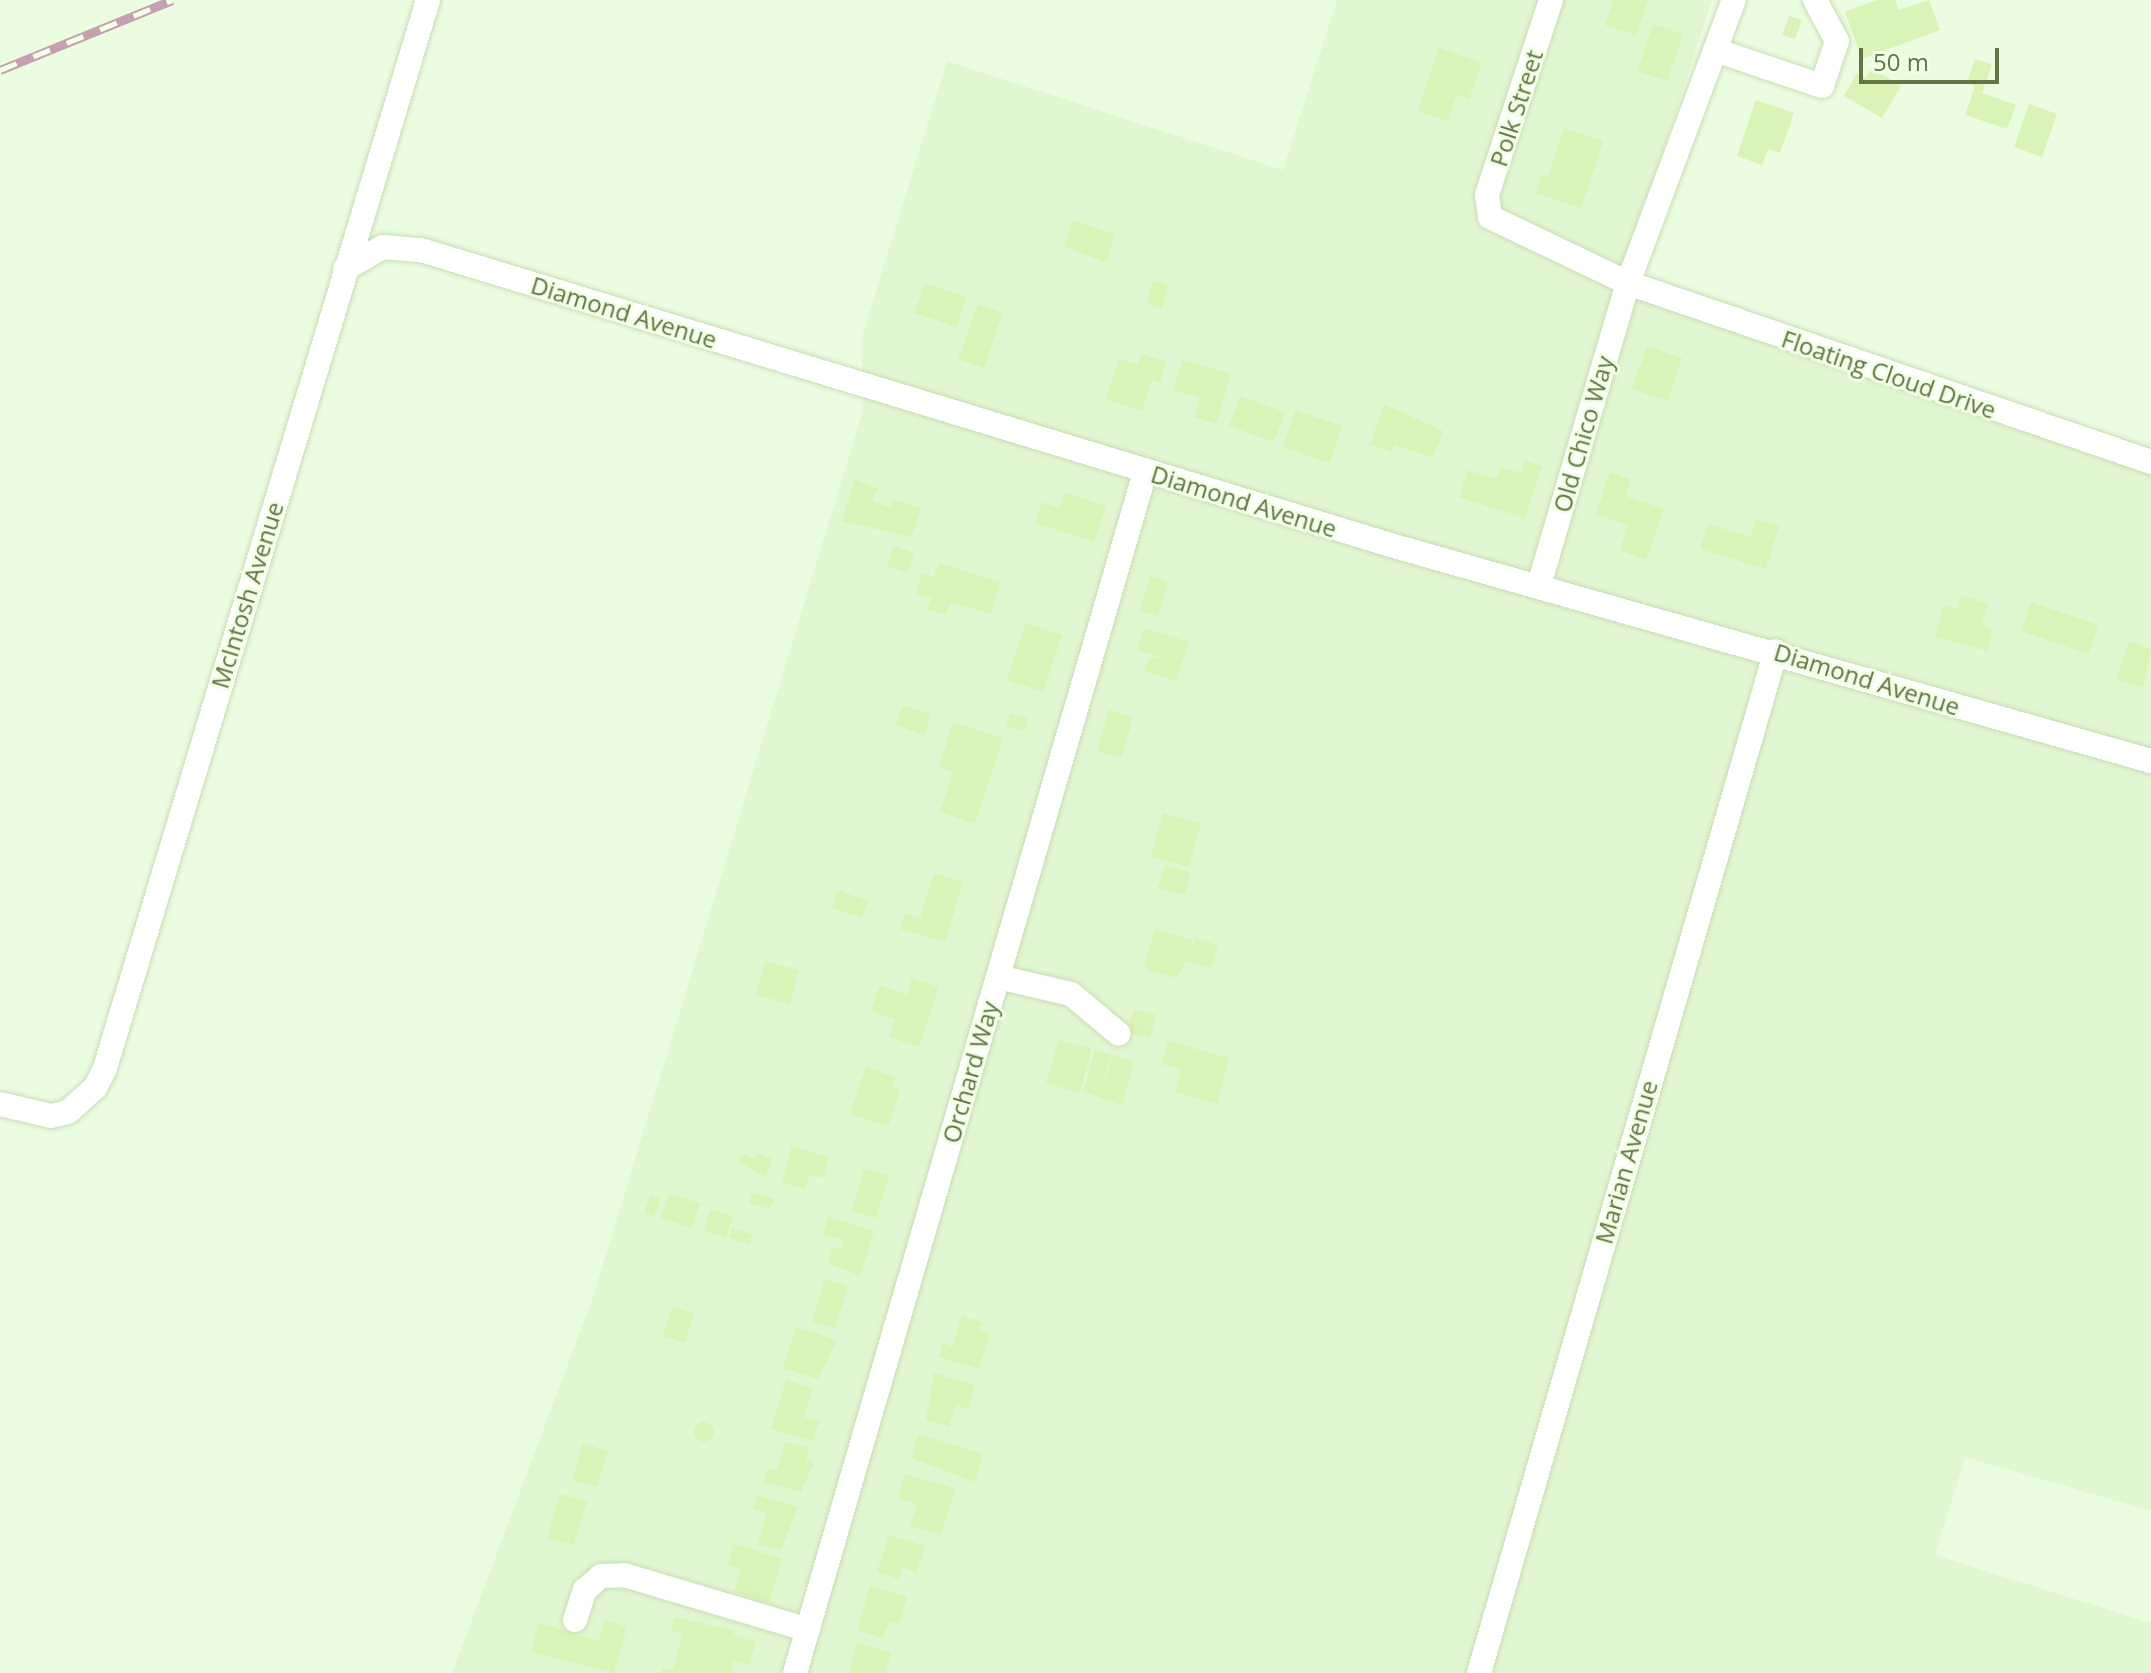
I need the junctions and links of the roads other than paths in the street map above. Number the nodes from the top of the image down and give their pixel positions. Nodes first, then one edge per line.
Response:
1 (428, 0) edge
2 (1551, 0) edge
3 (1734, 0) edge
4 (1815, 0) edge
5 (1715, 50) junction
6 (1490, 217) joint
7 (345, 269) junction
8 (1628, 283) junction
9 (2151, 462) edge
10 (1145, 472) junction
11 (1539, 585) junction
12 (1776, 651) junction
13 (2151, 761) edge
14 (998, 977) junction
15 (1119, 1034) dead end
16 (0, 1104) edge
17 (575, 1620) dead end
18 (808, 1630) junction
19 (795, 1673) edge
20 (1479, 1673) edge

1 - 7 street, McIntosh Avenue
2 - 6 street, Polk Street
3 - 5 street, Old Chico Way
4 - 5 street
5 - 8 street, Old Chico Way
6 - 8 street, Floating Cloud Drive
7 - 10 street, Diamond Avenue
7 - 16 street, McIntosh Avenue
8 - 9 street, Floating Cloud Drive
8 - 11 street, Old Chico Way
10 - 11 street, Diamond Avenue
10 - 14 street, Orchard Way
11 - 12 street, Diamond Avenue
12 - 13 street, Diamond Avenue
12 - 20 street, Marian Avenue
14 - 15 street
14 - 18 street, Orchard Way
17 - 18 street
18 - 19 street, Orchard Way

